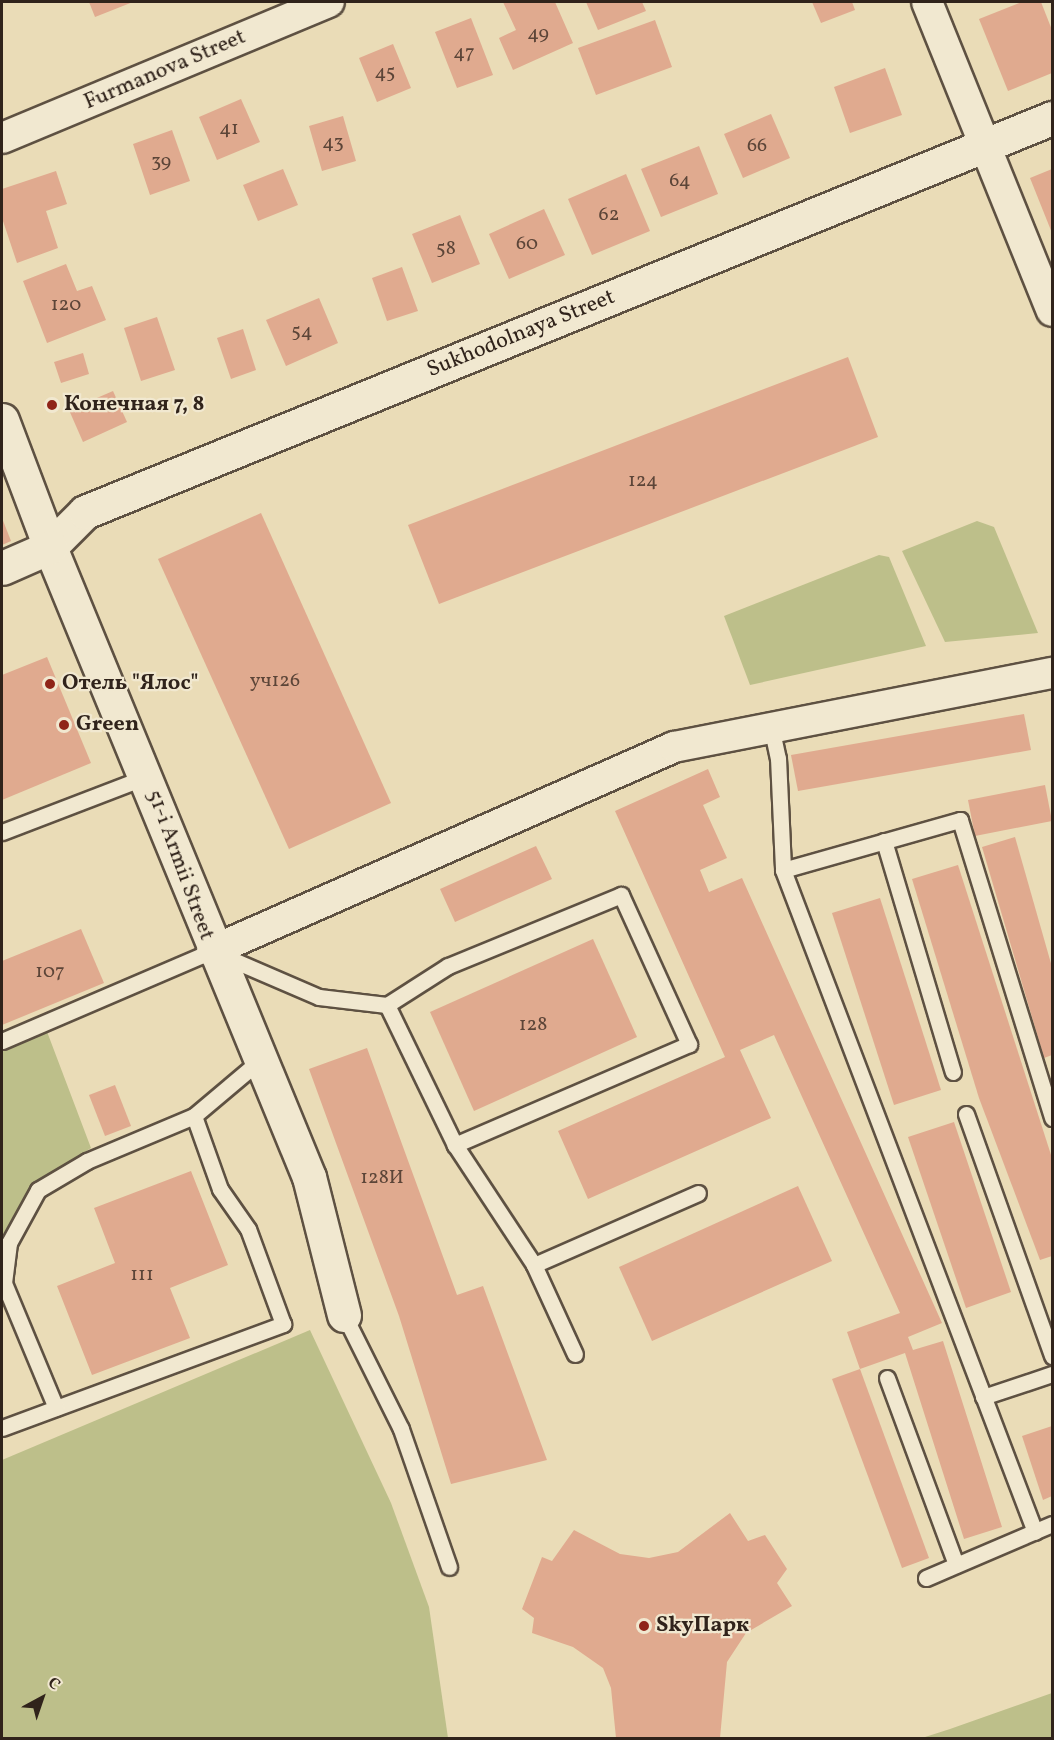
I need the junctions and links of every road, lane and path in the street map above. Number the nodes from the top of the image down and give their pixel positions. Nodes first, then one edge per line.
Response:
1 (329, 2) edge
2 (927, 2) edge
3 (1053, 118) edge
4 (2, 138) edge
5 (987, 143) junction
6 (1053, 311) edge
7 (2, 420) edge
8 (50, 547) junction
9 (2, 568) edge
10 (1053, 673) edge
11 (771, 726) junction
12 (148, 776) junction
13 (2, 832) edge
14 (884, 841) junction
15 (783, 870) junction
16 (212, 951) junction
17 (387, 1005) junction
18 (2, 1041) edge
19 (258, 1062) junction
20 (953, 1072) dead end
21 (966, 1114) dead end
22 (194, 1116) junction
23 (1053, 1118) edge
24 (455, 1145) junction
25 (698, 1193) dead end
26 (534, 1265) junction
27 (344, 1315) joint
28 (575, 1354) dead end
29 (1053, 1356) edge
30 (1053, 1374) edge
31 (887, 1378) dead end
32 (983, 1397) junction
33 (56, 1408) junction
34 (2, 1428) edge
35 (1053, 1524) edge
36 (1035, 1532) junction
37 (956, 1565) junction
38 (449, 1567) dead end
39 (926, 1578) dead end

1 - 4 street, Furmanova Street
2 - 5 street
3 - 5 street, Sukhodolnaya Street
5 - 6 street
5 - 8 street, Sukhodolnaya Street
7 - 8 street, 51-i Armii Street
8 - 9 street, Sukhodolnaya Street
8 - 12 street, 51-i Armii Street
10 - 11 street
11 - 15 lane
11 - 16 street
12 - 13 lane
12 - 16 street, 51-i Armii Street
14 - 15 lane
14 - 20 lane
14 - 23 lane
15 - 32 lane
16 - 17 lane
16 - 18 lane
16 - 19 street, 51-i Armii Street
17 - 24 lane
17 - 24 lane
19 - 22 lane
19 - 27 street, 51-i Armii Street
21 - 29 lane
22 - 33 lane
22 - 33 lane
24 - 26 lane
25 - 26 lane
26 - 28 lane
27 - 38 lane
30 - 32 lane
31 - 37 lane
32 - 36 lane
33 - 34 lane
35 - 36 lane
36 - 37 lane
37 - 39 lane

